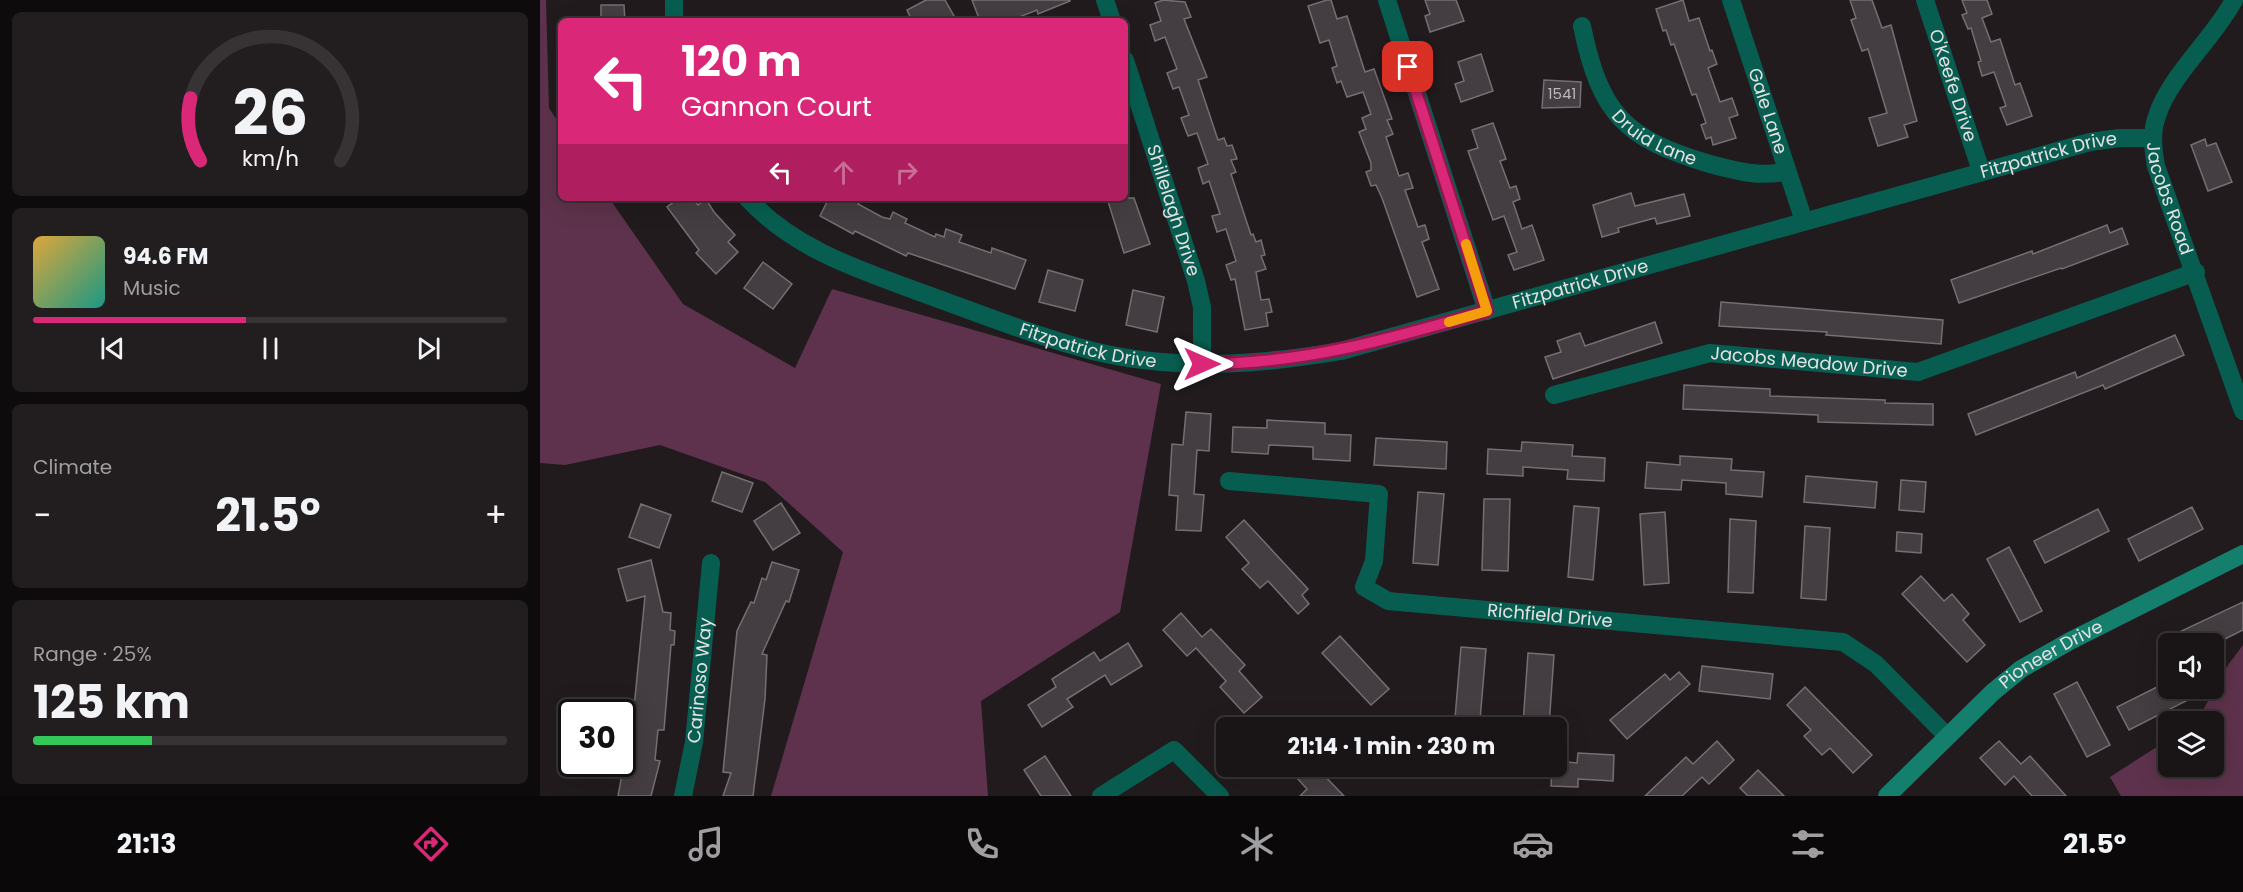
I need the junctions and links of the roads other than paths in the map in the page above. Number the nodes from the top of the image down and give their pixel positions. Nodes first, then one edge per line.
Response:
1 (674, 0) edge
2 (1105, 0) edge
3 (1387, 0) edge
4 (1731, 0) edge
5 (1925, 0) edge
6 (2234, 0) edge
7 (674, 18) edge
8 (1111, 18) edge
9 (1582, 26) dead end
10 (1128, 69) edge
11 (2153, 138) junction
12 (1787, 171) junction
13 (1981, 171) junction
14 (751, 201) edge
15 (1804, 221) junction
16 (2196, 272) junction
17 (1487, 311) junction
18 (1202, 364) junction
19 (1554, 395) dead end
20 (2243, 411) edge
21 (1229, 481) dead end
22 (2243, 554) edge
23 (711, 563) dead end
24 (1947, 736) junction
25 (684, 796) edge
26 (1101, 796) edge
27 (1220, 796) edge
28 (1887, 796) edge

1 - 7 street
2 - 8 street
3 - 17 street
4 - 12 street, Gale Lane
5 - 13 street, O'Keefe Drive
6 - 11 street, Jacobs Road
9 - 12 street, Druid Lane
10 - 18 street, Shillelagh Drive
11 - 13 street, Fitzpatrick Drive
11 - 16 street, Jacobs Road
12 - 15 street, Gale Lane
13 - 15 street, Fitzpatrick Drive
14 - 18 street, Fitzpatrick Drive
15 - 17 street, Fitzpatrick Drive
16 - 19 street, Jacobs Meadow Drive
16 - 20 street, Jacobs Road
17 - 18 street, Fitzpatrick Drive
21 - 24 street, Richfield Drive
22 - 24 street, Pioneer Drive
23 - 25 street, Carinoso Way
24 - 28 street, Pioneer Drive
26 - 27 street

